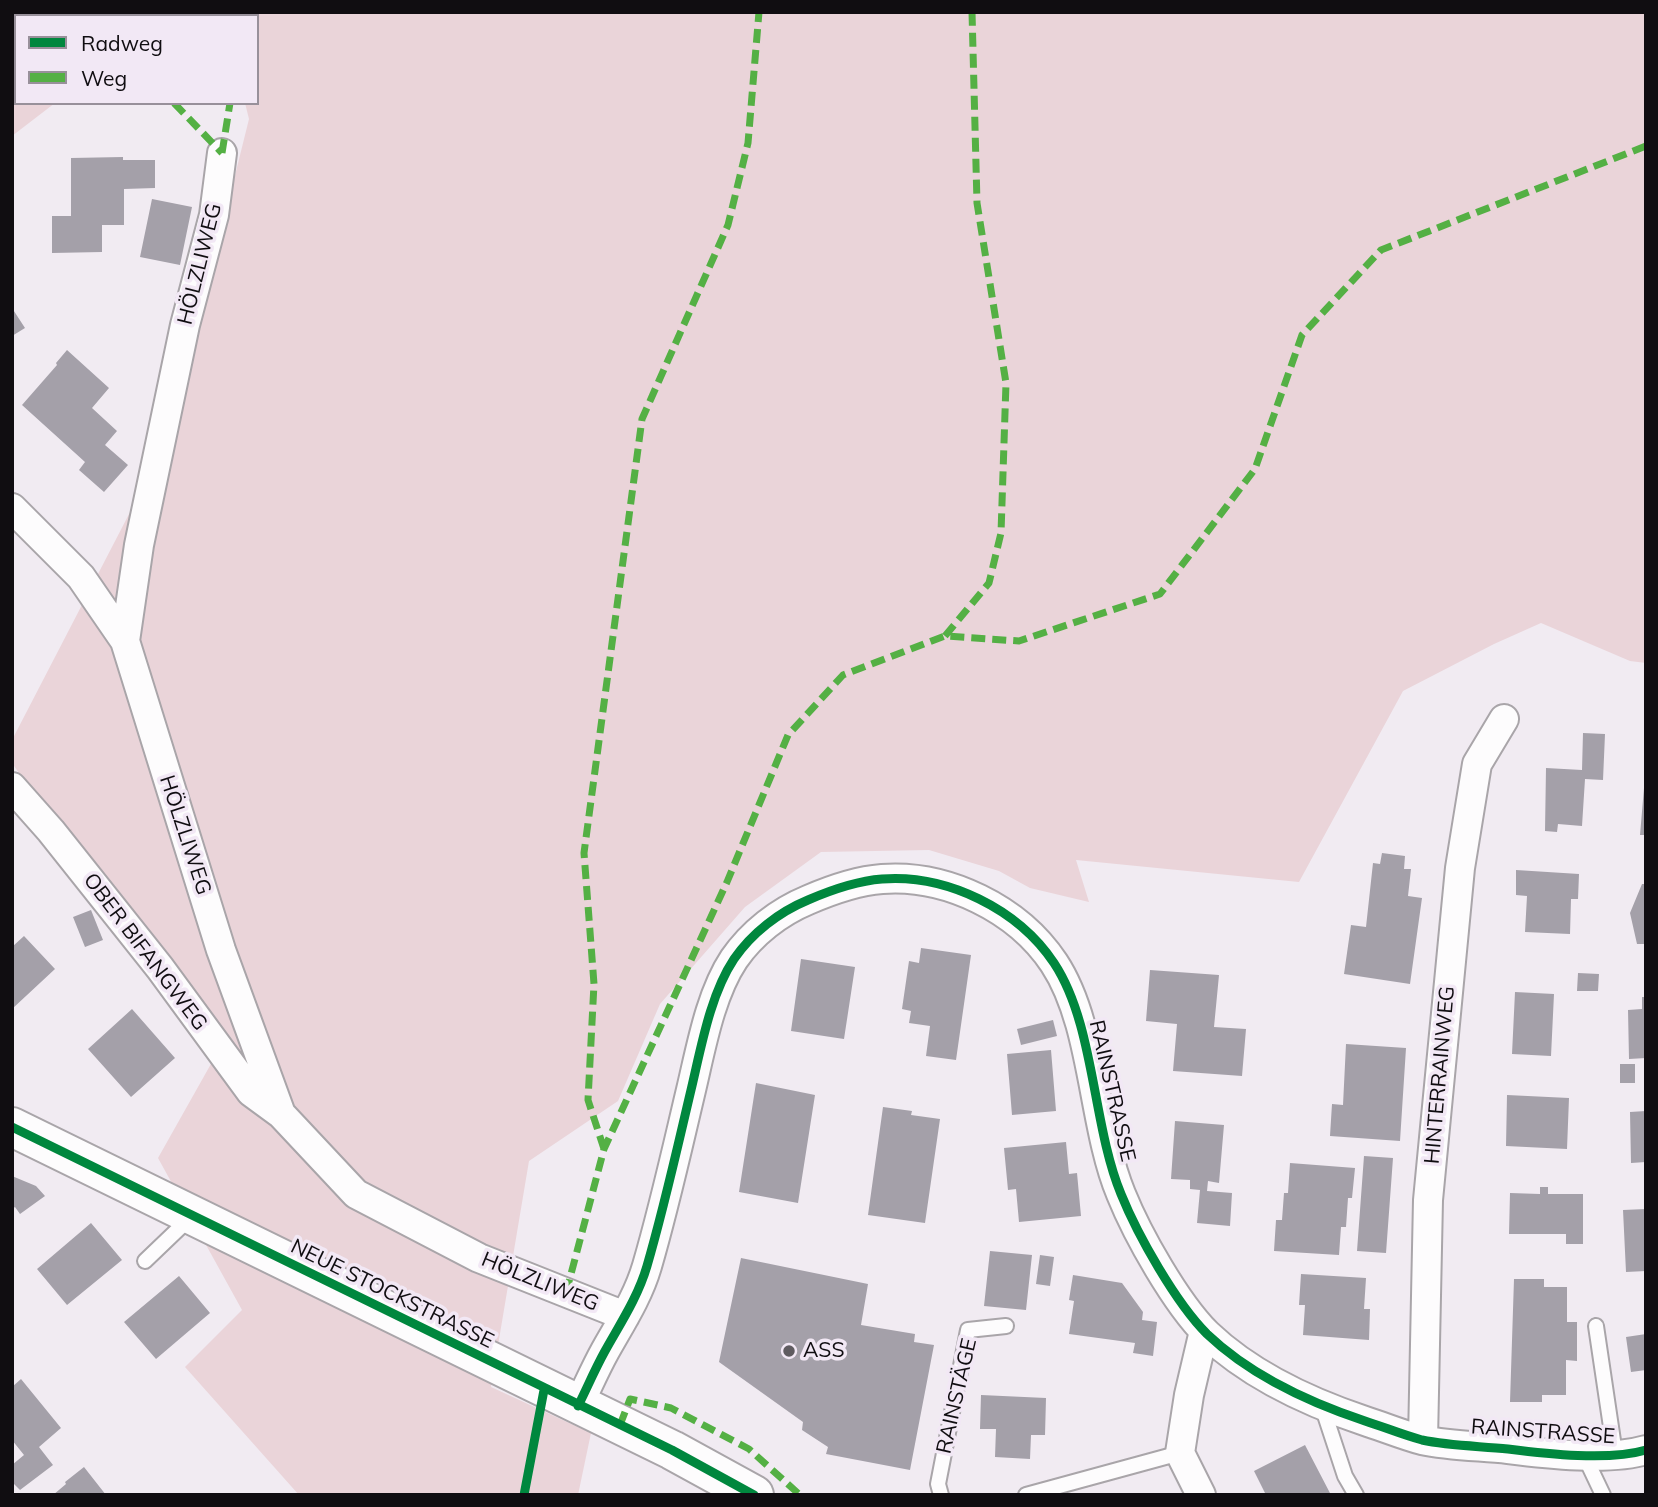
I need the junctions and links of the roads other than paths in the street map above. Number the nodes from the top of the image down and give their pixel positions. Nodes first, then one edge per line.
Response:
1 (222, 153) dead end
2 (12, 508) edge
3 (125, 641) junction
4 (1504, 719) dead end
5 (12, 787) edge
6 (281, 1114) junction
7 (12, 1127) edge
8 (193, 1215) junction
9 (145, 1261) dead end
10 (625, 1316) junction
11 (1006, 1326) dead end
12 (1596, 1326) dead end
13 (1204, 1331) junction
14 (578, 1406) junction
15 (1321, 1406) junction
16 (1423, 1440) junction
17 (1646, 1450) edge
18 (1180, 1452) junction
19 (1584, 1454) junction
20 (1615, 1454) junction
21 (754, 1495) edge
22 (941, 1495) edge
23 (1026, 1495) edge
24 (1201, 1495) edge
25 (1356, 1495) edge
26 (1603, 1495) edge

1 - 3 street, HÖLZLIWEG
2 - 3 street
3 - 6 street, HÖLZLIWEG
4 - 16 street, HINTERRAINWEG
5 - 6 street, OBER BIFANGWEG
6 - 10 street, HÖLZLIWEG
7 - 8 street, NEUE STOCKSTRASSE
8 - 9 lane
8 - 14 street, NEUE STOCKSTRASSE
10 - 13 street, RAINSTRASSE
10 - 14 street, RAINSTRASSE
11 - 22 lane, RAINSTÄGE
12 - 20 lane
13 - 15 street, RAINSTRASSE
13 - 18 street
14 - 21 street, NEUE STOCKSTRASSE
15 - 16 street, RAINSTRASSE
15 - 25 lane
16 - 19 street, RAINSTRASSE
17 - 20 street, RAINSTRASSE
18 - 23 lane
18 - 24 street
19 - 20 street, RAINSTRASSE
19 - 26 lane

